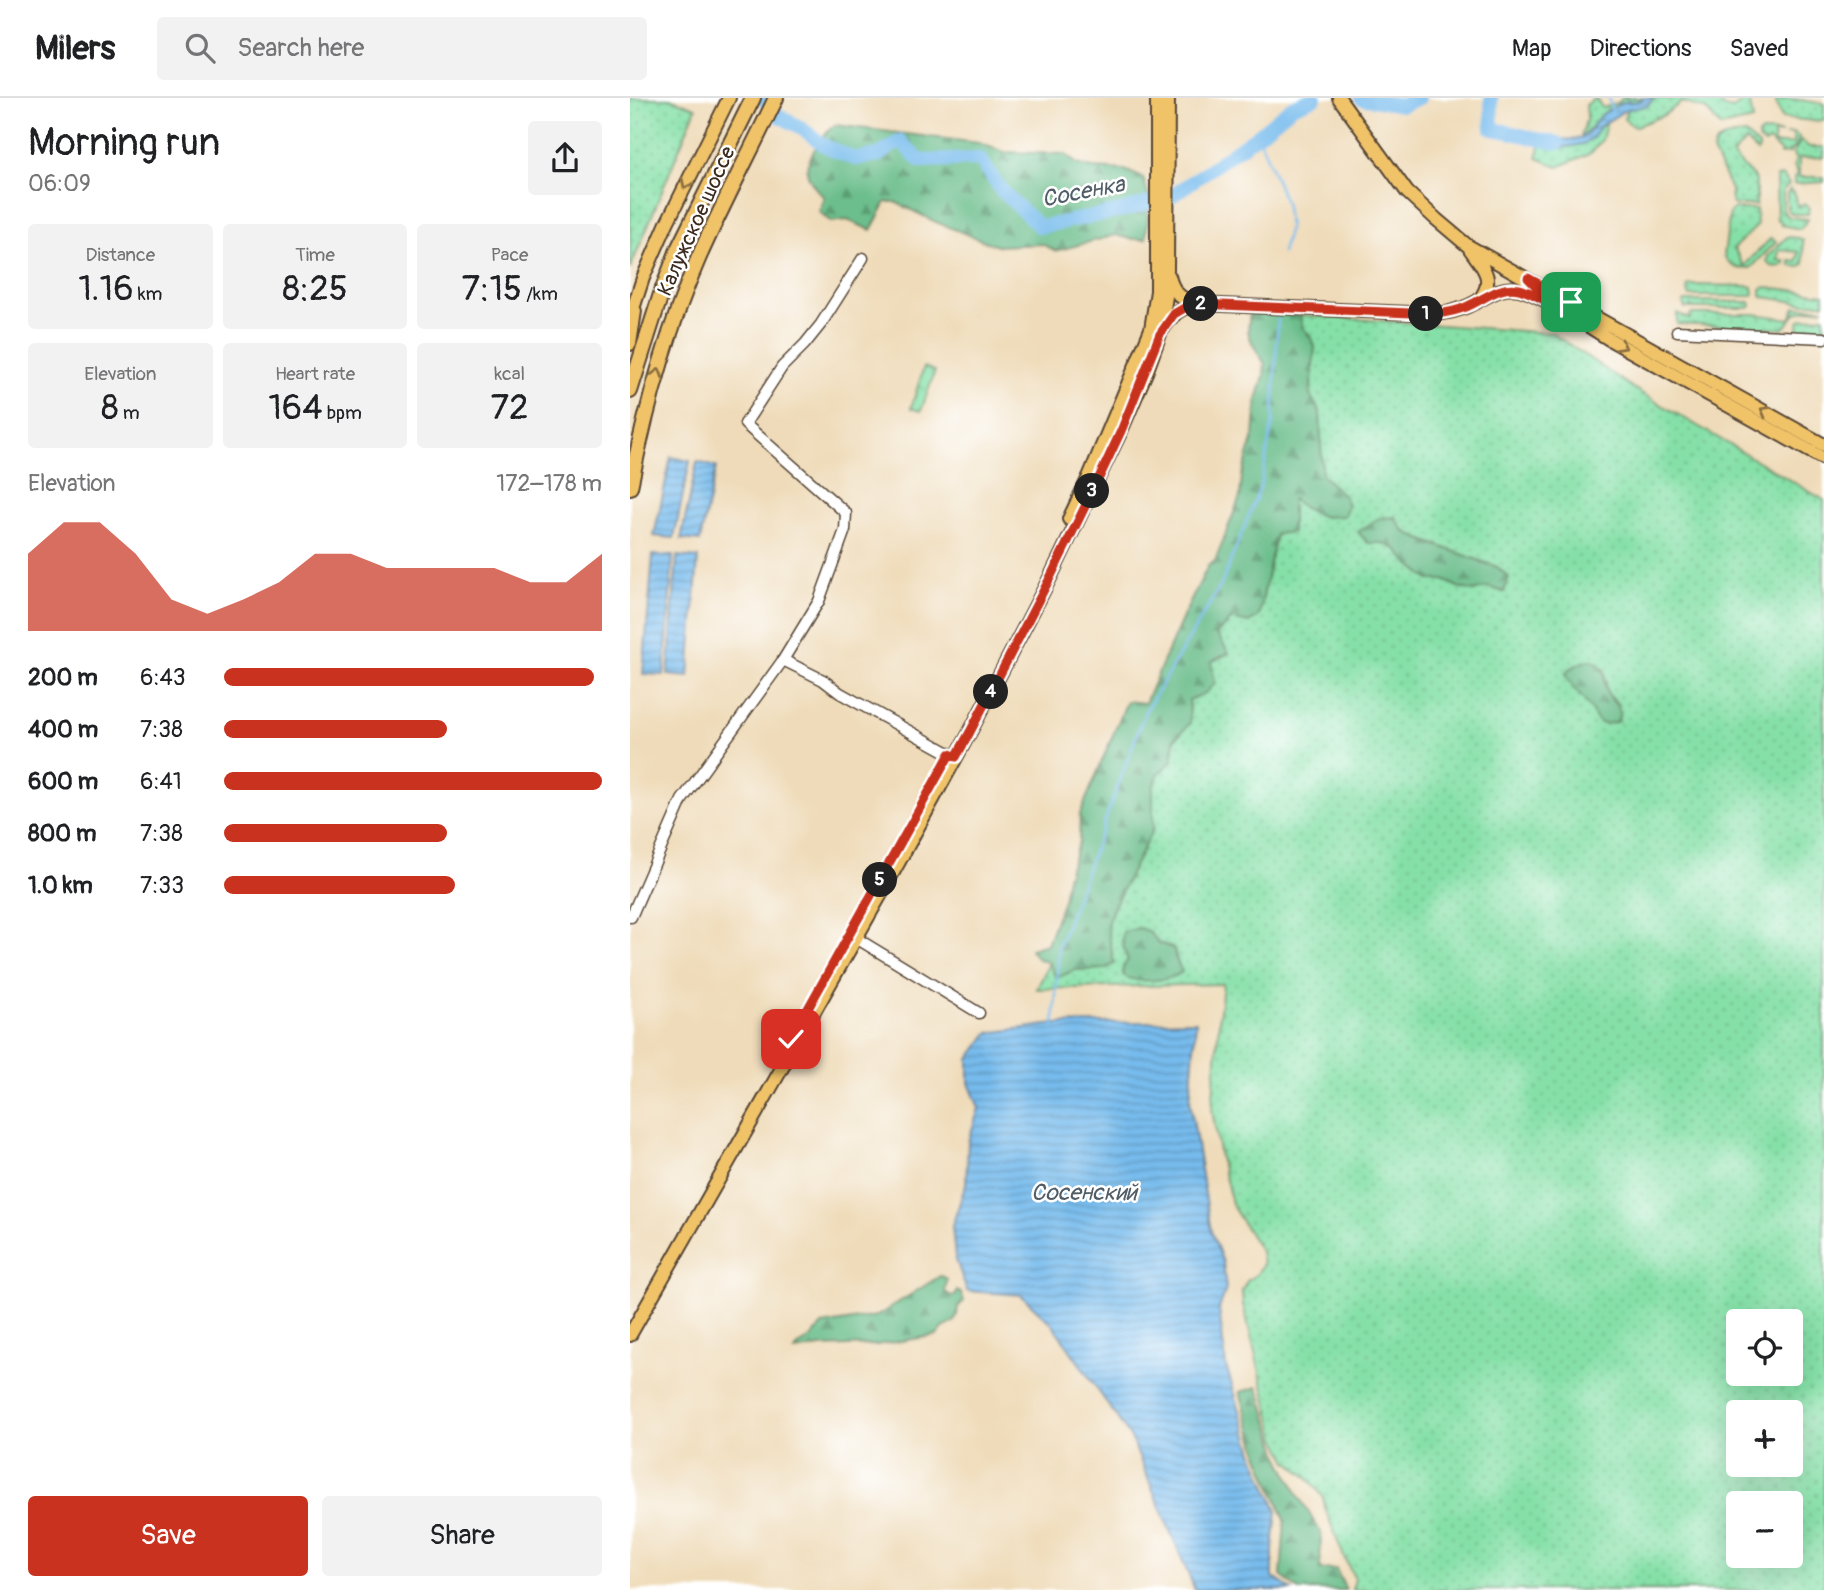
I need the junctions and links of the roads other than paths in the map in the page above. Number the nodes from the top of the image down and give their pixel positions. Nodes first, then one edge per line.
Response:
1 (729, 98) edge
2 (753, 98) edge
3 (776, 98) edge
4 (1157, 98) edge
5 (1168, 98) edge
6 (1342, 103) edge
7 (1162, 160) junction
8 (1162, 222) junction
9 (1468, 246) junction
10 (863, 258) dead end
11 (1167, 269) junction
12 (1528, 278) junction
13 (637, 297) junction
14 (1480, 299) junction
15 (1199, 304) junction
16 (1555, 305) junction
17 (630, 318) edge
18 (1676, 331) dead end
19 (1160, 334) junction
20 (1824, 338) edge
21 (630, 344) edge
22 (630, 391) edge
23 (1824, 445) edge
24 (1824, 459) edge
25 (630, 486) edge
26 (783, 660) junction
27 (953, 755) junction
28 (631, 917) edge
29 (856, 938) junction
30 (979, 1013) dead end
31 (630, 1320) edge
32 (630, 1335) edge

1 -> 13 main road
2 - 22 highway, Калужское шоссе
25 -> 3 highway, Калужское шоссе
4 - 7 main road
5 - 7 main road
6 - 9 main road
7 - 8 main road
8 - 11 main road
8 - 27 main road
9 - 12 main road
9 - 14 main road
10 - 26 street
11 - 15 main road
11 - 19 main road
12 - 16 main road
23 -> 12 main road
13 - 17 main road
13 - 21 main road
14 - 15 main road
14 - 16 main road
15 - 19 main road
16 -> 24 main road
18 - 20 street
19 - 27 main road
26 - 27 street
26 - 28 street
27 - 29 main road
27 - 31 main road
29 - 30 street
29 - 32 main road

